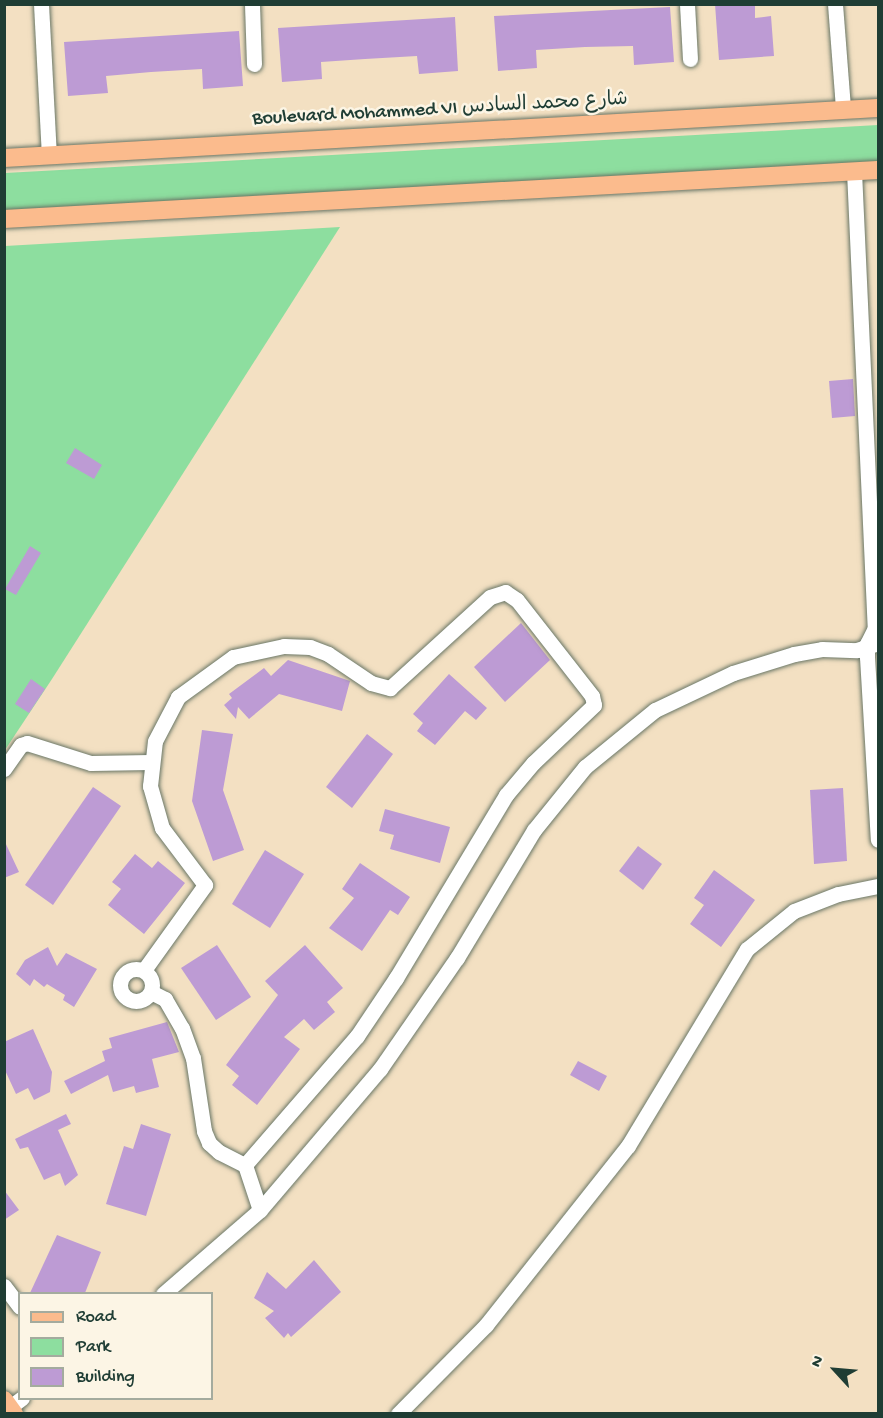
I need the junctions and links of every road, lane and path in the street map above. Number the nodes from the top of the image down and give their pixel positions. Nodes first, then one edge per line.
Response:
1 (41, 4) edge
2 (252, 4) edge
3 (687, 4) edge
4 (835, 4) edge
5 (690, 59) dead end
6 (254, 64) dead end
7 (879, 108) edge
8 (843, 110) junction
9 (49, 155) junction
10 (4, 158) edge
11 (879, 170) edge
12 (854, 171) junction
13 (4, 219) edge
14 (872, 645) edge
15 (150, 762) junction
16 (4, 769) edge
17 (879, 840) edge
18 (879, 886) edge
19 (144, 970) junction
20 (151, 992) junction
21 (245, 1165) junction
22 (260, 1210) junction
23 (4, 1286) edge
24 (164, 1292) edge
25 (18, 1304) edge
26 (398, 1413) edge

1 - 9 street
2 - 6 street
3 - 5 street
4 - 8 street
7 - 8 main road, Boulevard Mohammed VI شارع محمد السادس
8 - 9 main road, Boulevard Mohammed VI شارع محمد السادس
9 - 10 main road, Boulevard Mohammed VI شارع محمد السادس
11 - 12 main road
12 - 13 main road
12 - 14 street
14 - 17 street
14 - 22 street
15 - 16 street
15 - 19 street
15 - 21 street
18 - 26 street
19 - 20 street
19 - 20 street
20 - 21 street
21 - 22 street
22 - 24 street
23 - 25 street

